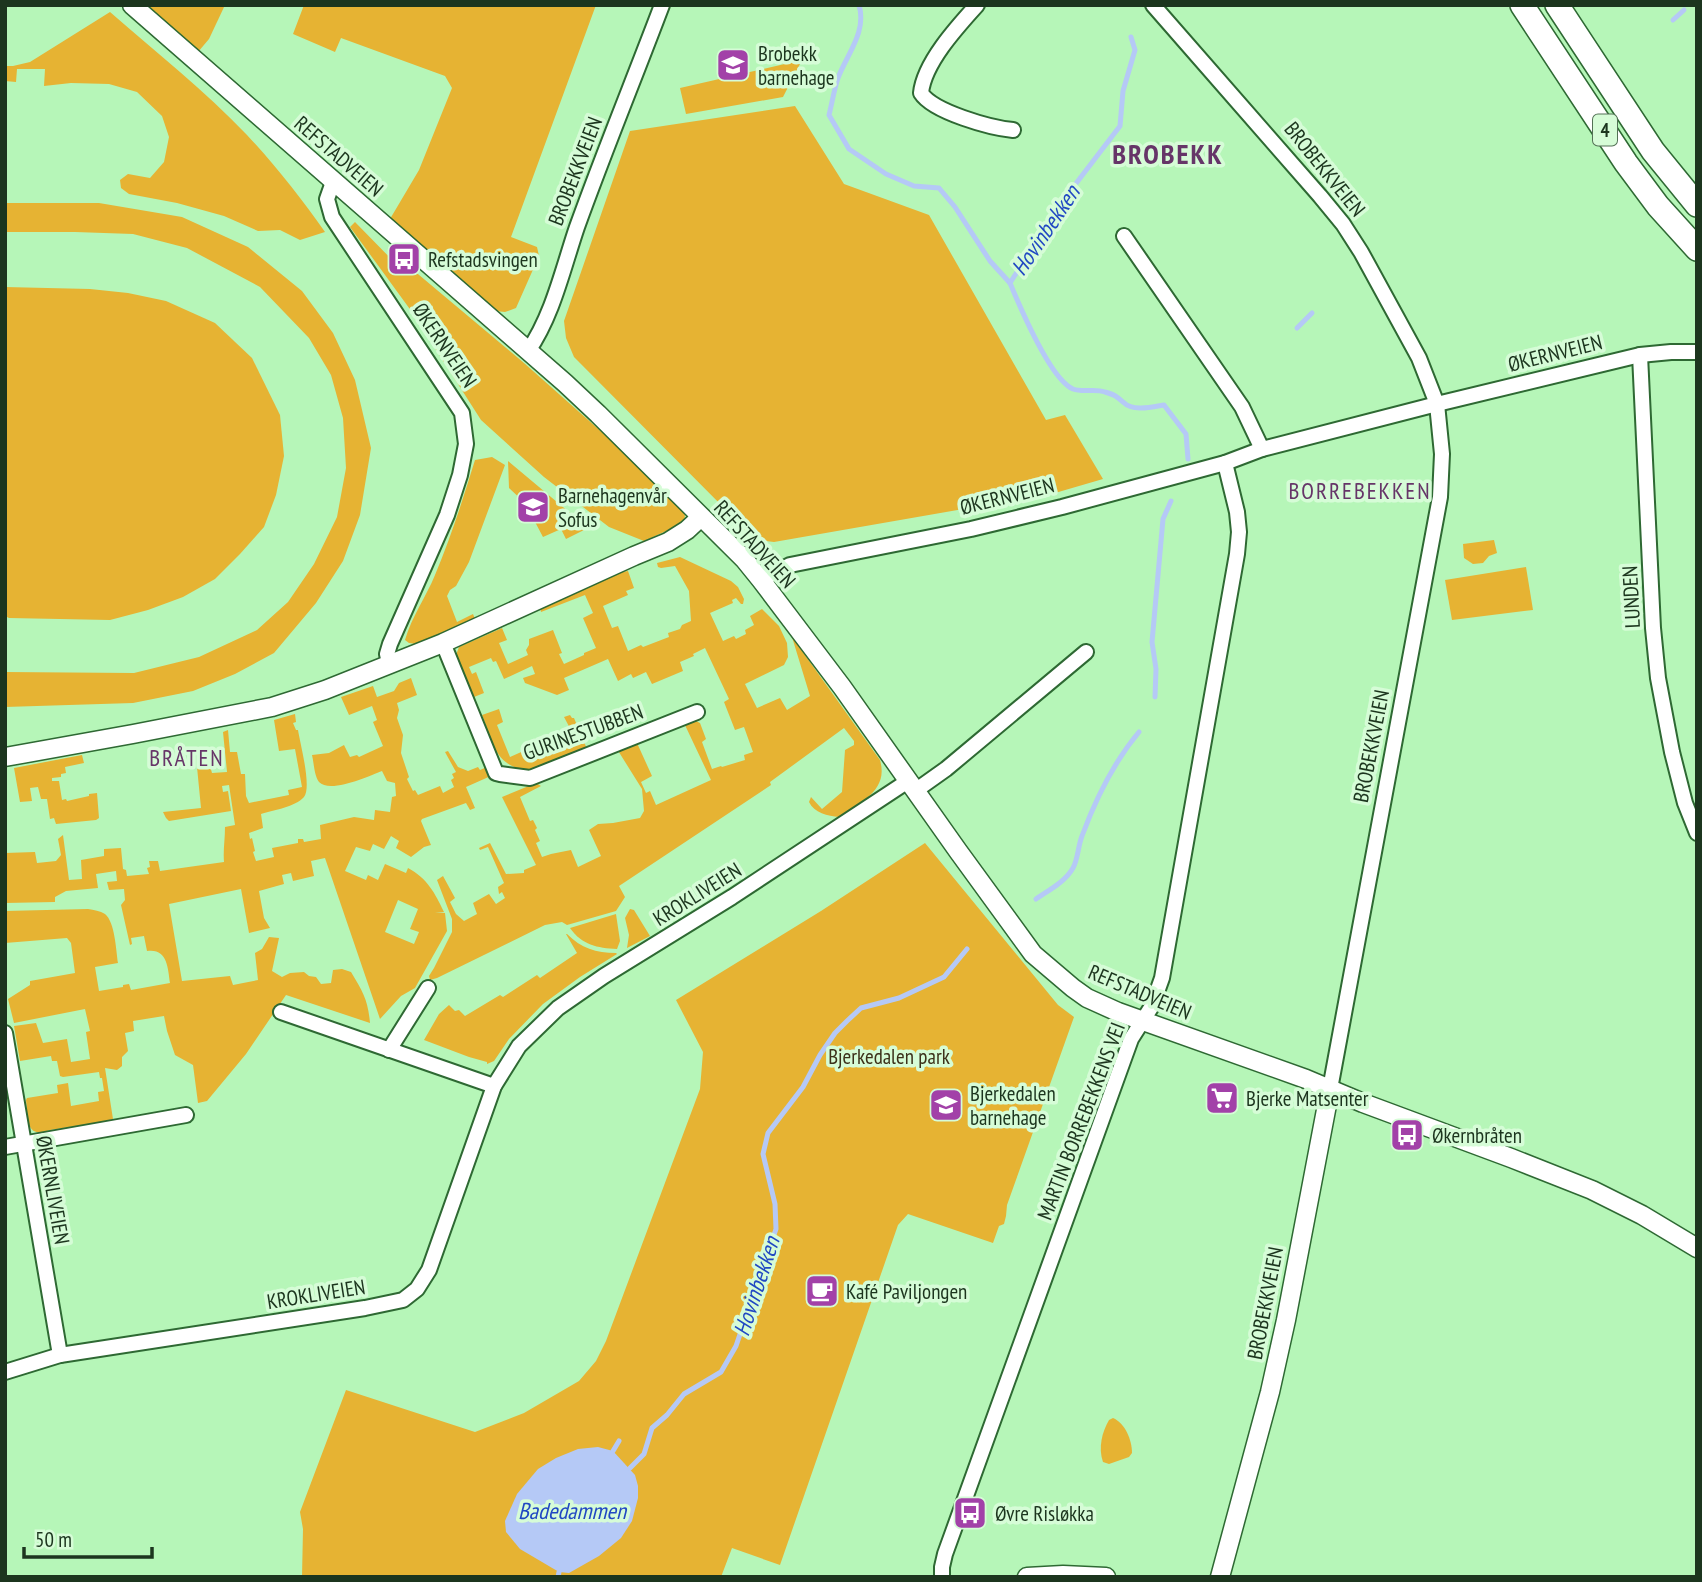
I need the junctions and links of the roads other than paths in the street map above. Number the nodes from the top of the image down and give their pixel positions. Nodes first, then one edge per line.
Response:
1 (132, 5) edge
2 (662, 5) edge
3 (977, 5) edge
4 (1153, 5) edge
5 (1522, 5) edge
6 (1557, 5) edge
7 (1013, 130) dead end
8 (333, 182) junction
9 (1697, 205) edge
10 (1124, 236) dead end
11 (1697, 248) edge
12 (528, 351) junction
13 (1697, 352) edge
14 (1640, 355) junction
15 (1437, 404) junction
16 (1262, 449) junction
17 (1225, 463) junction
18 (701, 517) junction
19 (761, 580) junction
20 (443, 643) junction
21 (1086, 652) dead end
22 (389, 663) junction
23 (697, 712) dead end
24 (5, 757) edge
25 (912, 786) junction
26 (1697, 833) edge
27 (428, 988) dead end
28 (281, 1012) dead end
29 (1142, 1021) junction
30 (5, 1033) edge
31 (389, 1050) junction
32 (494, 1086) junction
33 (1330, 1089) junction
34 (186, 1115) dead end
35 (24, 1144) junction
36 (5, 1147) edge
37 (1697, 1248) edge
38 (60, 1355) junction
39 (5, 1372) edge
40 (942, 1577) edge
41 (1027, 1577) edge
42 (1106, 1577) edge
43 (1220, 1577) edge

1 - 8 street, REFSTADVEIEN
2 - 12 street, BROBEKKVEIEN
3 - 7 street
4 - 15 street, BROBEKKVEIEN
5 - 11 highway, 4
6 - 9 highway, 4
8 - 12 street, REFSTADVEIEN
8 - 22 street, ØKERNVEIEN
10 - 16 street
12 - 18 street, REFSTADVEIEN
13 - 14 street, ØKERNVEIEN
14 - 15 street, ØKERNVEIEN
14 - 26 street, LUNDEN
15 - 16 street, ØKERNVEIEN
15 - 33 street, BROBEKKVEIEN
16 - 17 street, ØKERNVEIEN
17 - 19 street, ØKERNVEIEN
17 - 29 street, MARTIN BORREBEKKENS VEI
18 - 19 street, REFSTADVEIEN
18 - 20 street
19 - 25 street, REFSTADVEIEN
20 - 22 street
20 - 23 street, GURINESTUBBEN
21 - 25 street, KROKLIVEIEN
22 - 24 street
25 - 29 street, REFSTADVEIEN
25 - 32 street, KROKLIVEIEN
27 - 31 street
28 - 31 street
29 - 33 street, REFSTADVEIEN
29 - 40 street, MARTIN BORREBEKKENS VEI
30 - 35 street, ØKERNLIVEIEN
31 - 32 street
32 - 38 street, KROKLIVEIEN
33 - 37 street, REFSTADVEIEN
33 - 43 street, BROBEKKVEIEN
34 - 35 street
35 - 36 street
35 - 38 street, ØKERNLIVEIEN
38 - 39 street, KROKLIVEIEN
41 - 42 street

